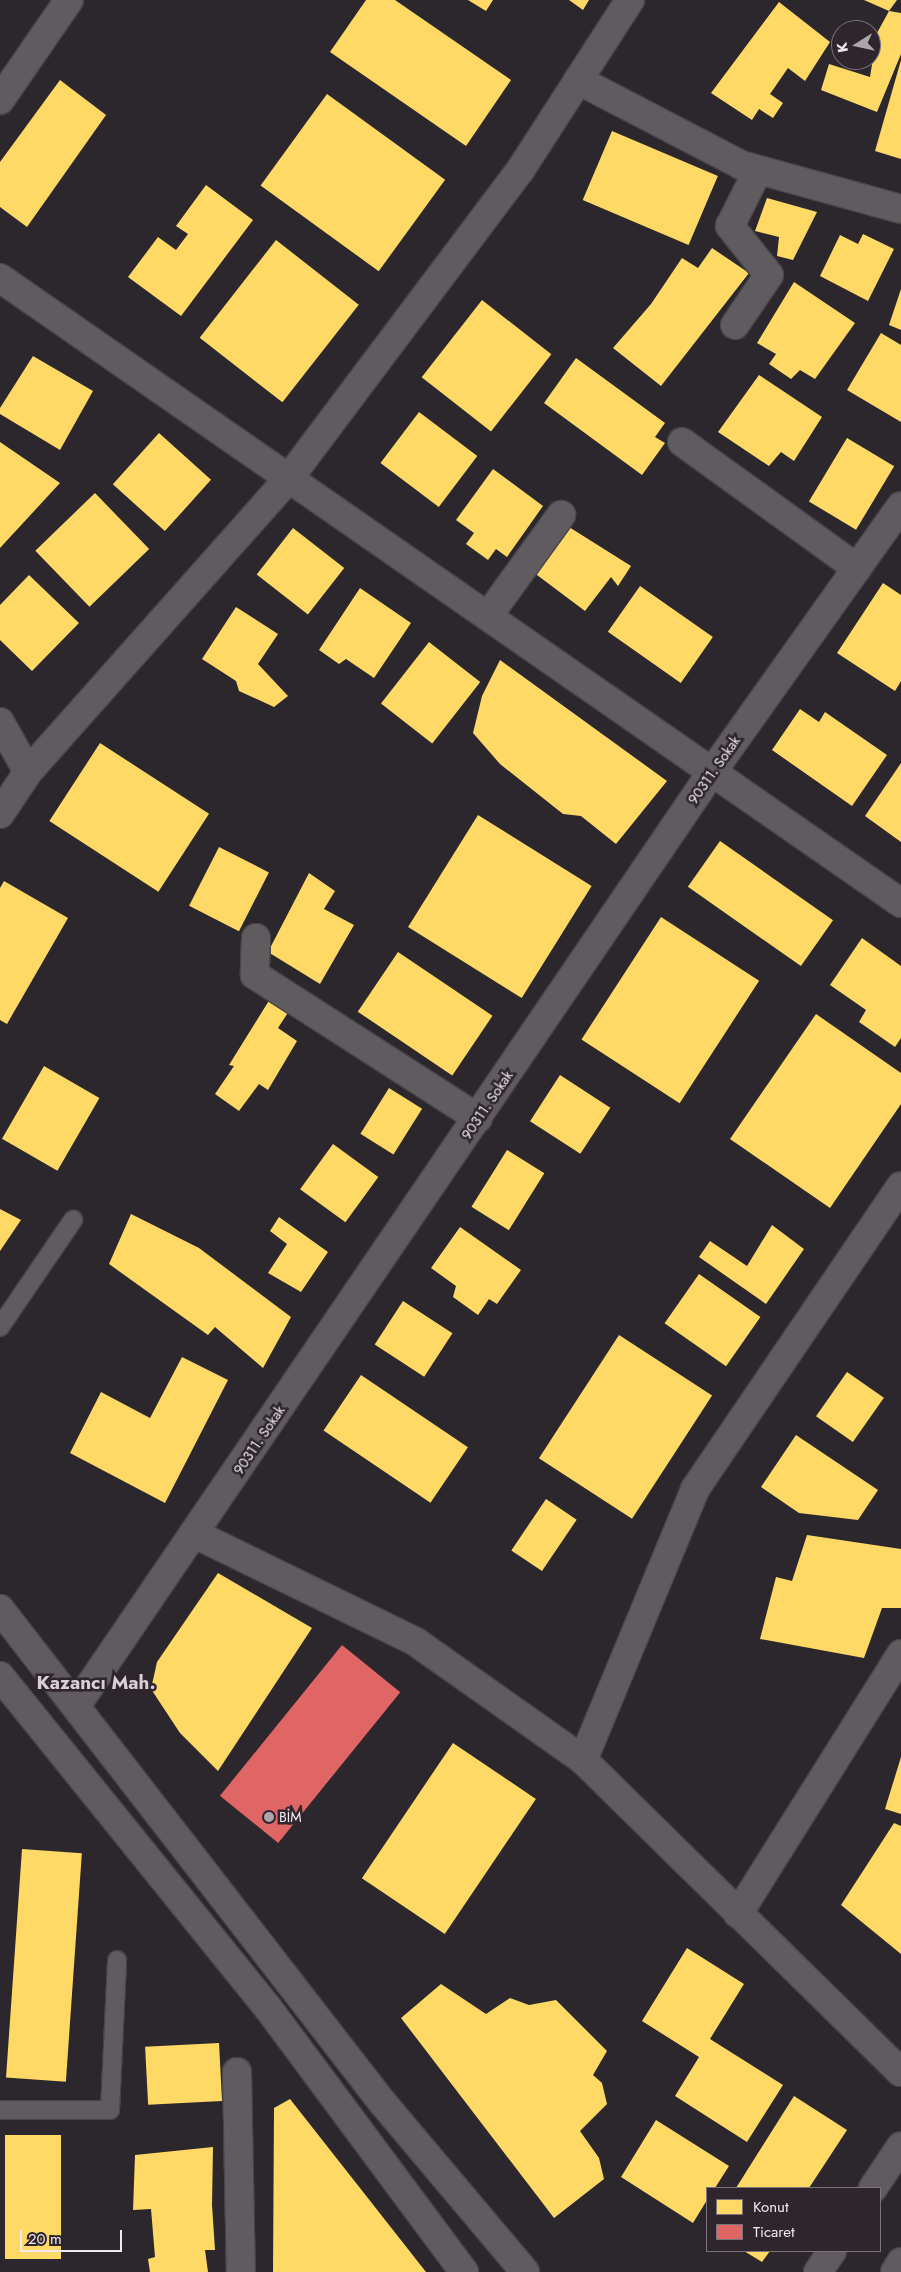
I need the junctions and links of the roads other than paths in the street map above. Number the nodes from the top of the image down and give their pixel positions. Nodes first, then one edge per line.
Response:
1 (69, 0) edge
2 (630, 0) edge
3 (578, 80) junction
4 (0, 100) edge
5 (758, 170) junction
6 (901, 209) edge
7 (5, 291) edge
8 (735, 325) dead end
9 (682, 442) dead end
10 (289, 478) junction
11 (901, 506) edge
12 (561, 514) dead end
13 (857, 568) junction
14 (488, 616) junction
15 (0, 722) edge
16 (28, 772) junction
17 (712, 772) junction
18 (0, 814) edge
19 (901, 904) edge
20 (256, 938) dead end
21 (478, 1118) junction
22 (901, 1186) edge
23 (73, 1220) dead end
24 (0, 1328) edge
25 (195, 1534) junction
26 (0, 1609) edge
27 (901, 1654) edge
28 (0, 1676) edge
29 (76, 1706) junction
30 (583, 1760) junction
31 (738, 1914) junction
32 (117, 1960) dead end
33 (237, 2072) dead end
34 (901, 2072) edge
35 (0, 2110) edge
36 (901, 2146) edge
37 (875, 2187) edge
38 (831, 2252) edge
39 (901, 2262) edge
40 (241, 2272) edge
41 (464, 2272) edge
42 (525, 2272) edge
43 (818, 2272) edge
44 (894, 2272) edge

1 - 4 street
2 - 3 street
3 - 5 street
3 - 10 street
5 - 6 street
5 - 8 street
7 - 10 street
9 - 13 street
10 - 14 street
10 - 16 street
11 - 13 street, 90311. Sokak
12 - 14 street
13 - 17 street, 90311. Sokak
14 - 17 street
15 - 16 street
16 - 18 street
17 - 19 street
17 - 21 street, 90311. Sokak
20 - 21 street
21 - 25 street, 90311. Sokak
22 - 30 street
23 - 24 lane
25 - 29 street, 90311. Sokak
25 - 30 street
26 - 29 street
27 - 31 street
28 - 41 street
29 - 42 street
30 - 31 street
31 - 34 street
32 - 35 lane
33 - 40 street
36 - 37 street
38 - 43 street
39 - 44 street

